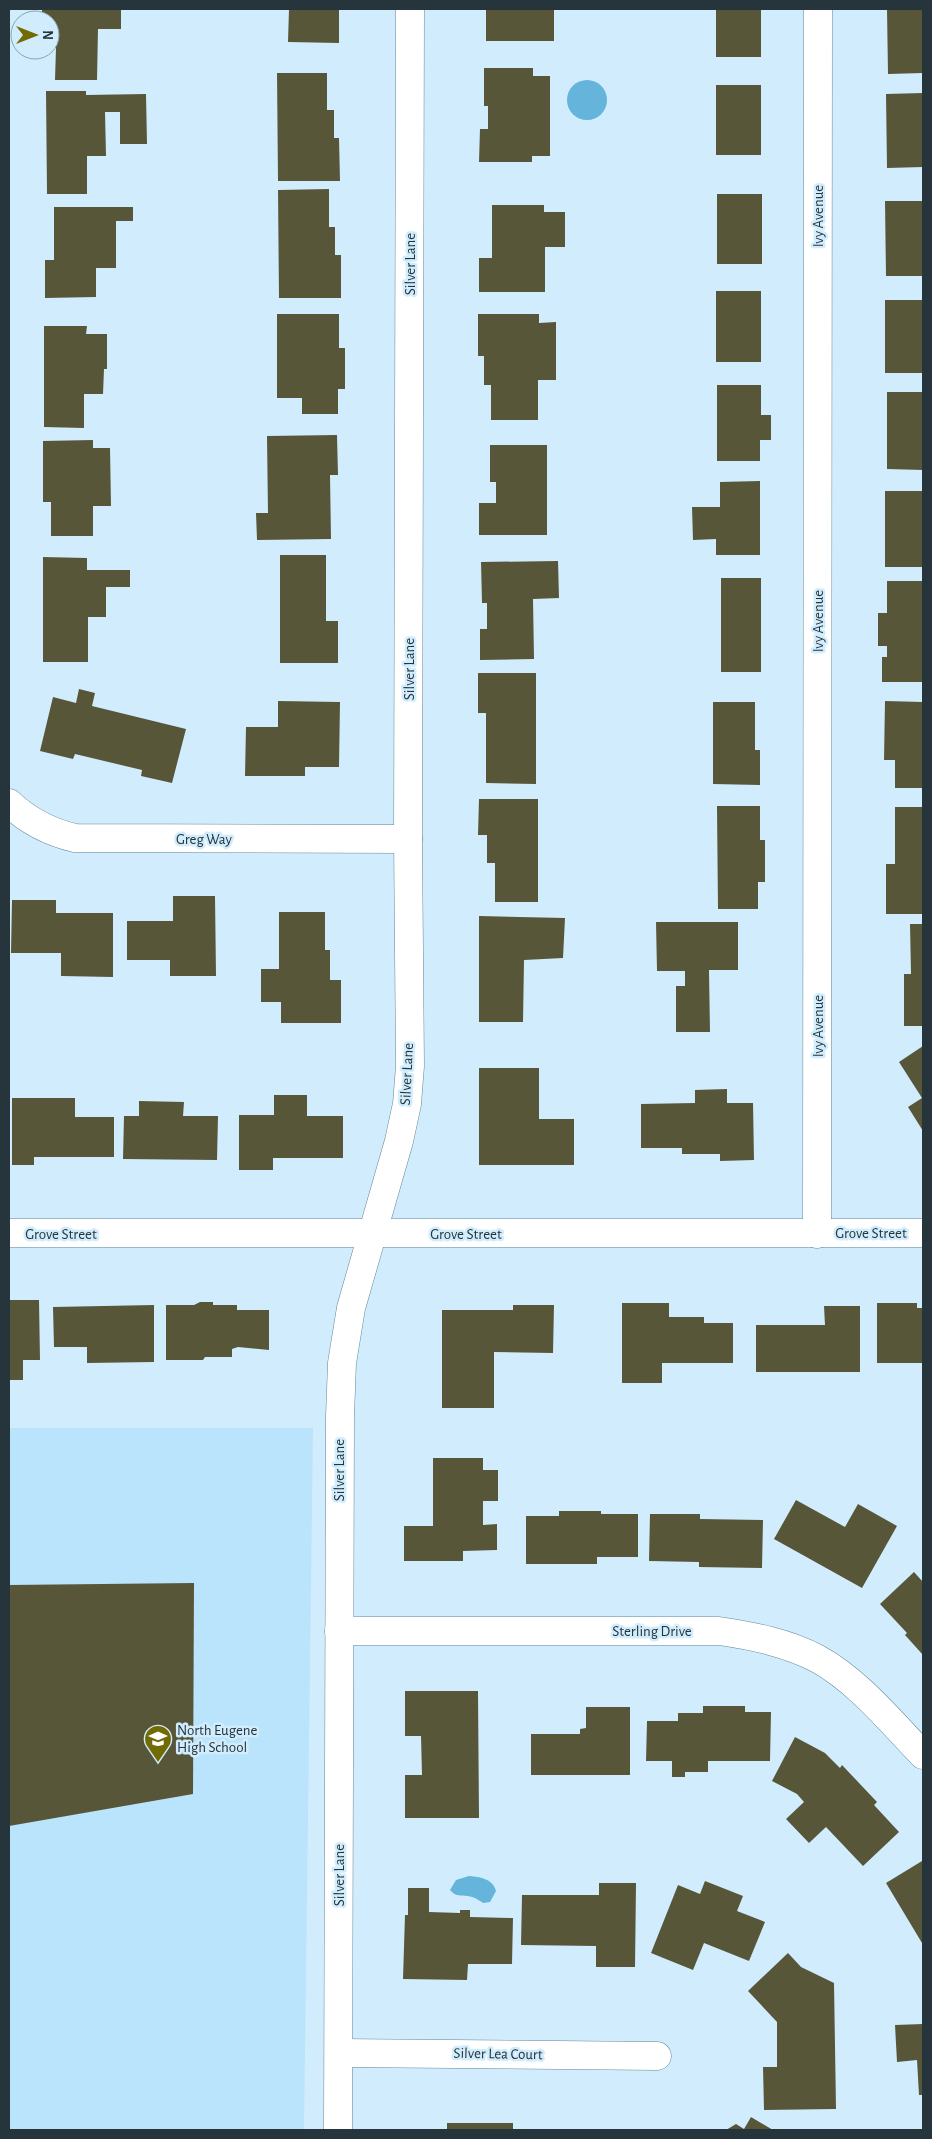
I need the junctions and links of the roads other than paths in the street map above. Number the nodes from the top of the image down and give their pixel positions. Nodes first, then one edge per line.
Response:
1 (410, 9) edge
2 (818, 9) edge
3 (9, 803) edge
4 (408, 839) junction
5 (9, 1233) edge
6 (923, 1233) edge
7 (372, 1234) junction
8 (817, 1234) junction
9 (339, 1632) junction
10 (923, 1754) edge
11 (339, 2053) junction
12 (657, 2056) dead end
13 (338, 2130) edge

1 - 4 street, Silver Lane
2 - 8 street, Ivy Avenue
3 - 4 street, Greg Way
4 - 7 street, Silver Lane
5 - 7 street, Grove Street
6 - 8 street, Grove Street
7 - 8 street, Grove Street
7 - 9 street, Silver Lane
9 - 10 street, Sterling Drive
9 - 11 street, Silver Lane
11 - 12 street, Silver Lea Court
11 - 13 street, Silver Lane

